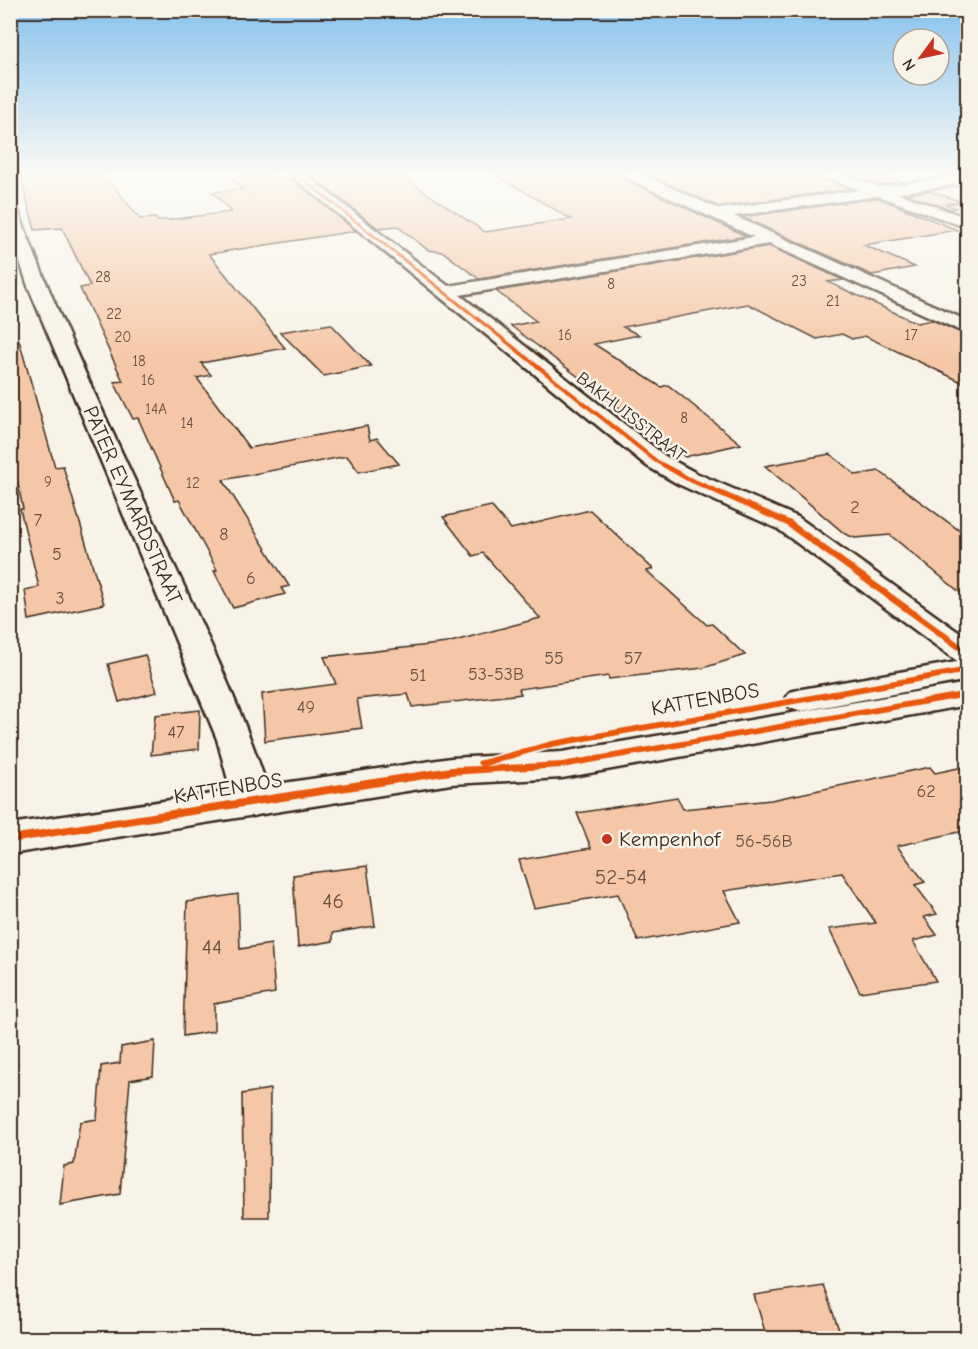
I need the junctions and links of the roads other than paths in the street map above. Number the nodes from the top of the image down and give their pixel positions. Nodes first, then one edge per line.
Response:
1 (20, 236) edge
2 (375, 236) edge
3 (764, 236) edge
4 (769, 238) junction
5 (446, 292) junction
6 (968, 328) edge
7 (968, 654) edge
8 (968, 670) edge
9 (968, 694) edge
10 (451, 771) junction
11 (253, 802) junction
12 (10, 839) edge

1 - 11 street, PATER EYMARDSTRAAT
2 - 5 street, BAKHUISSTRAAT
3 - 4 street
4 - 5 street
4 - 6 street
5 - 7 street, BAKHUISSTRAAT
8 - 10 street, KATTENBOS
9 - 10 street, KATTENBOS
10 - 11 street, KATTENBOS
11 - 12 street, KATTENBOS

